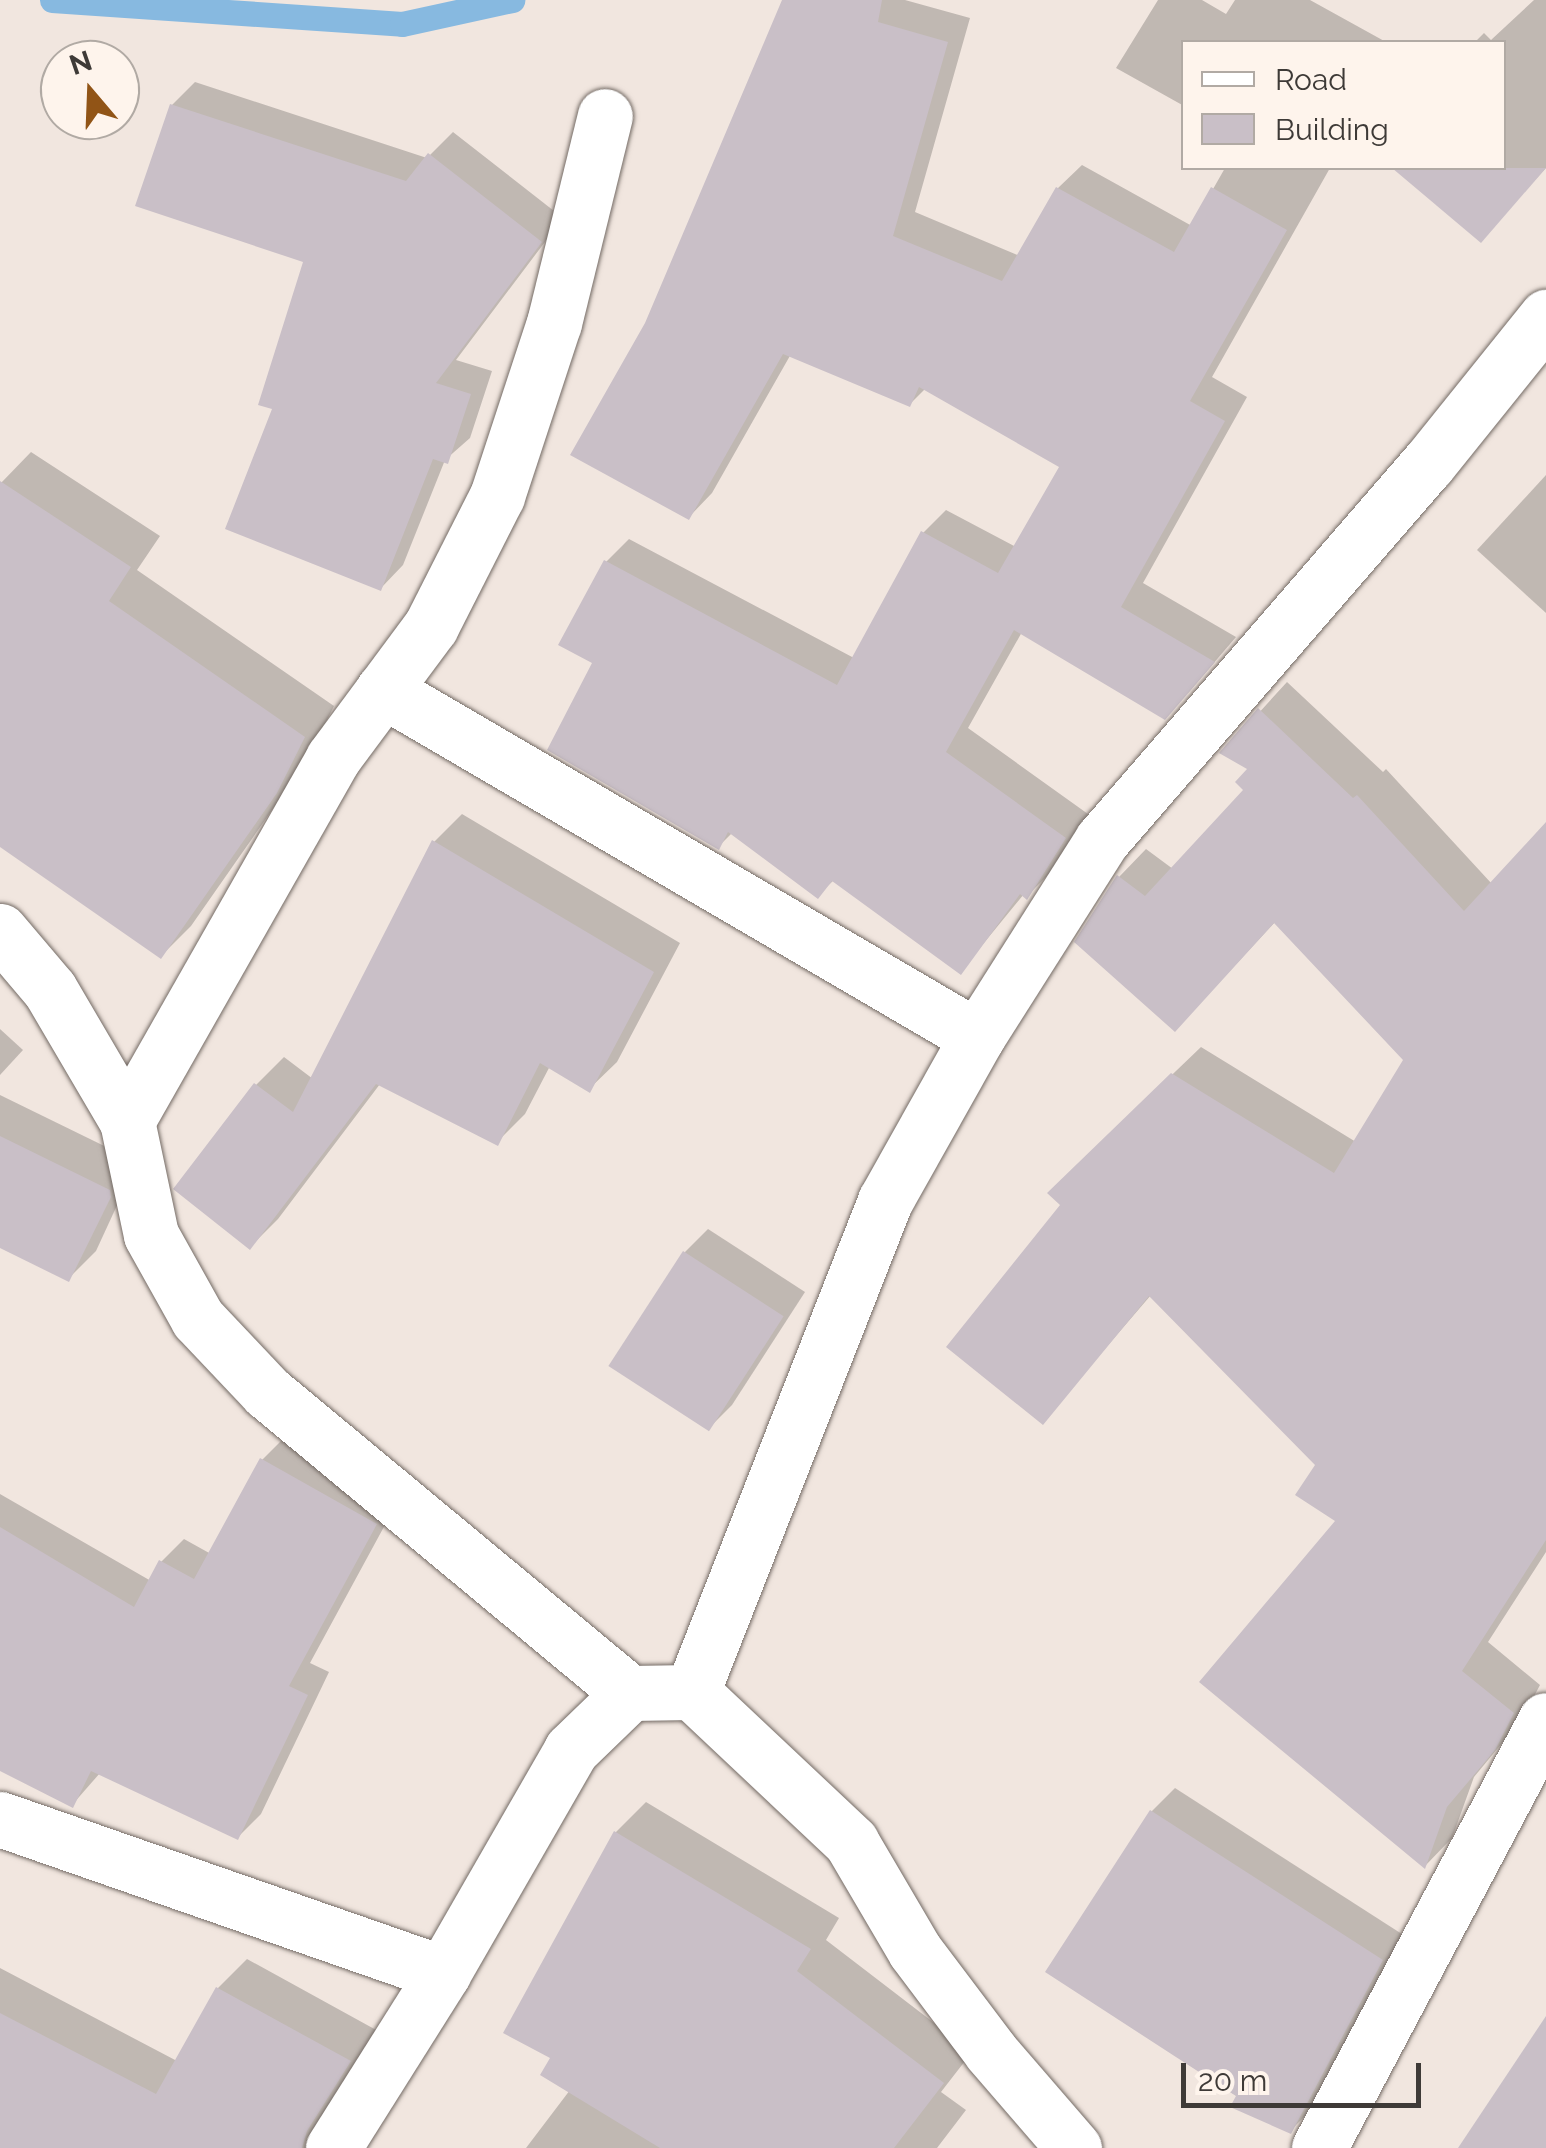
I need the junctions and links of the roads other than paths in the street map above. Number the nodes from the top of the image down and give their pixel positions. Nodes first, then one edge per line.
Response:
1 (605, 116) dead end
2 (1546, 317) edge
3 (383, 690) junction
4 (0, 930) edge
5 (977, 1037) junction
6 (127, 1121) junction
7 (692, 1692) junction
8 (630, 1694) junction
9 (1546, 1720) edge
10 (0, 1818) edge
11 (443, 1973) junction
12 (332, 2148) edge
13 (1074, 2148) edge
14 (1319, 2148) edge

1 - 3 street
2 - 5 street
3 - 5 street
3 - 6 street
4 - 6 street
5 - 7 street
6 - 8 street
7 - 8 street
7 - 13 street
8 - 11 street
9 - 14 street
10 - 11 street
11 - 12 street

